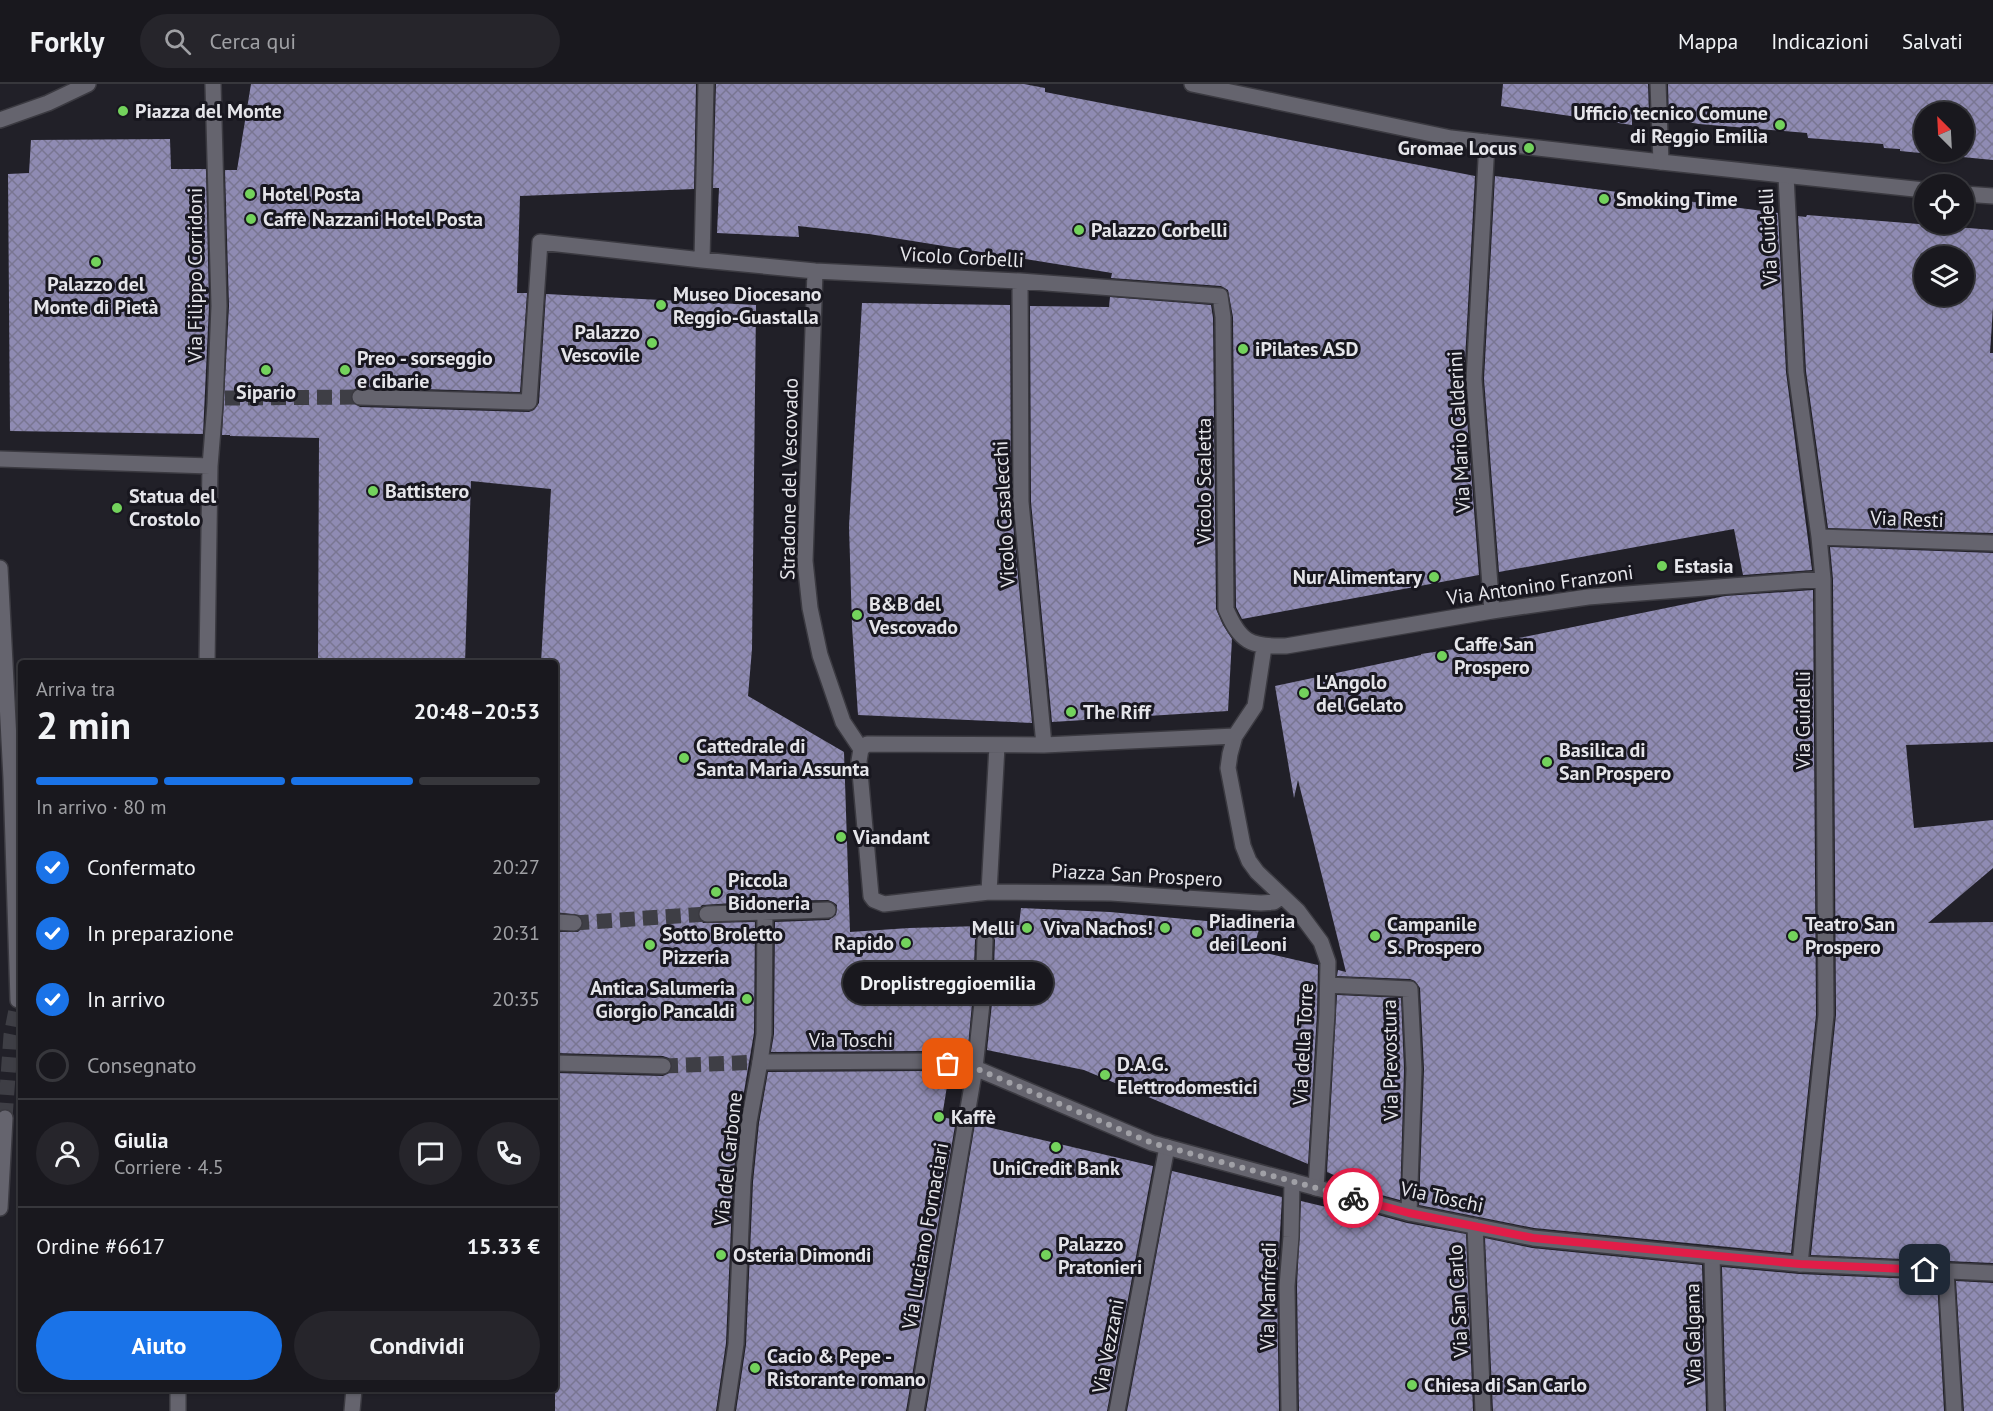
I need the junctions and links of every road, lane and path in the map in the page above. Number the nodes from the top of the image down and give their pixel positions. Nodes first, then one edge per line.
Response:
1 (88, 84) edge
2 (213, 84) edge
3 (706, 84) edge
4 (1192, 84) edge
5 (1658, 84) edge
6 (0, 120) edge
7 (1486, 142) junction
8 (1661, 162) junction
9 (1786, 176) junction
10 (1914, 189) edge
11 (1974, 195) edge
12 (1993, 196) edge
13 (702, 260) junction
14 (815, 271) junction
15 (1020, 281) junction
16 (1220, 296) joint
17 (360, 397) tunnel mouth
18 (0, 459) edge
19 (210, 466) junction
20 (1819, 537) junction
21 (1993, 543) edge
22 (0, 578) edge
23 (1823, 579) junction
24 (1492, 611) junction
25 (1264, 647) junction
26 (207, 660) edge
27 (1235, 736) junction
28 (1044, 745) junction
29 (997, 746) junction
30 (861, 748) junction
31 (5, 777) edge
32 (988, 891) junction
33 (1281, 897) junction
34 (828, 910) dead end
35 (765, 911) junction
36 (1298, 911) joint
37 (707, 914) tunnel mouth
38 (558, 922) edge
39 (574, 923) tunnel mouth
40 (985, 940) dead end
41 (1328, 985) junction
42 (18, 1000) edge
43 (760, 1062) junction
44 (558, 1063) edge
45 (663, 1066) tunnel mouth
46 (975, 1068) junction
47 (4, 1118) dead end
48 (1167, 1147) junction
49 (1292, 1181) junction
50 (1316, 1188) junction
51 (0, 1208) edge
52 (1409, 1213) junction
53 (1475, 1226) junction
54 (1712, 1256) junction
55 (1800, 1264) junction
56 (1946, 1272) junction
57 (1993, 1273) edge
58 (178, 1392) edge
59 (354, 1392) edge
60 (178, 1411) edge
61 (352, 1411) edge
62 (726, 1411) edge
63 (916, 1411) edge
64 (1117, 1411) edge
65 (1289, 1411) edge
66 (1484, 1411) edge
67 (1716, 1411) edge
68 (1954, 1411) edge

1 - 6 street
2 - 19 street, Via Filippo Corridoni
3 - 13 street
4 - 7 street
5 - 8 street
7 - 8 street
7 - 24 street, Via Mario Calderini
8 - 9 street
9 - 10 street
9 - 20 street, Via Guidelli
11 - 12 street
13 - 14 street, Vicolo Corbelli
13 - 17 street, Vicolo Corbelli
14 - 15 street, Vicolo Corbelli
14 - 30 street, Stradone del Vescovado
15 - 16 street, Vicolo Corbelli
15 - 28 street, Vicolo Casalecchi
16 - 25 street, Vicolo Scaletta
18 - 19 street
19 - 26 street, Via Filippo Corridoni
20 - 21 street, Via Resti
20 - 23 street, Via Guidelli
22 - 31 street
23 - 24 street, Via Antonino Franzoni
23 - 55 street, Via Guidelli
24 - 25 street, Via Antonino Franzoni
25 - 27 street, Piazza San Prospero
27 - 28 street
27 - 33 street, Piazza San Prospero
28 - 29 street
29 - 30 street
29 - 32 street
30 - 32 street, Piazza San Prospero
31 - 42 street
32 - 33 street, Piazza San Prospero
33 - 36 street, Piazza San Prospero
34 - 35 street
35 - 37 street
35 - 43 street, Via del Carbone
36 - 41 street, Via della Torre
38 - 39 street
40 - 46 street, Via Luciano Fornaciari
41 - 50 street, Via della Torre
41 - 52 street, Via Prevostura
43 - 46 street, Via Toschi
43 - 62 street, Via del Carbone
44 - 45 street
46 - 48 street, Via Toschi
46 - 63 street, Via Luciano Fornaciari
47 - 51 street
48 - 49 street, Via Toschi
48 - 64 street, Via Vezzani
49 - 50 street, Via Toschi
49 - 65 street, Via Manfredi
50 - 52 street, Via Toschi
52 - 53 street, Via Toschi
53 - 54 street, Via Toschi
53 - 66 street, Via San Carlo
54 - 55 street, Via Toschi
54 - 67 street, Via Galgana
55 - 56 street, Via Toschi
56 - 57 street, Via Toschi
56 - 68 street
58 - 60 street
59 - 61 street

